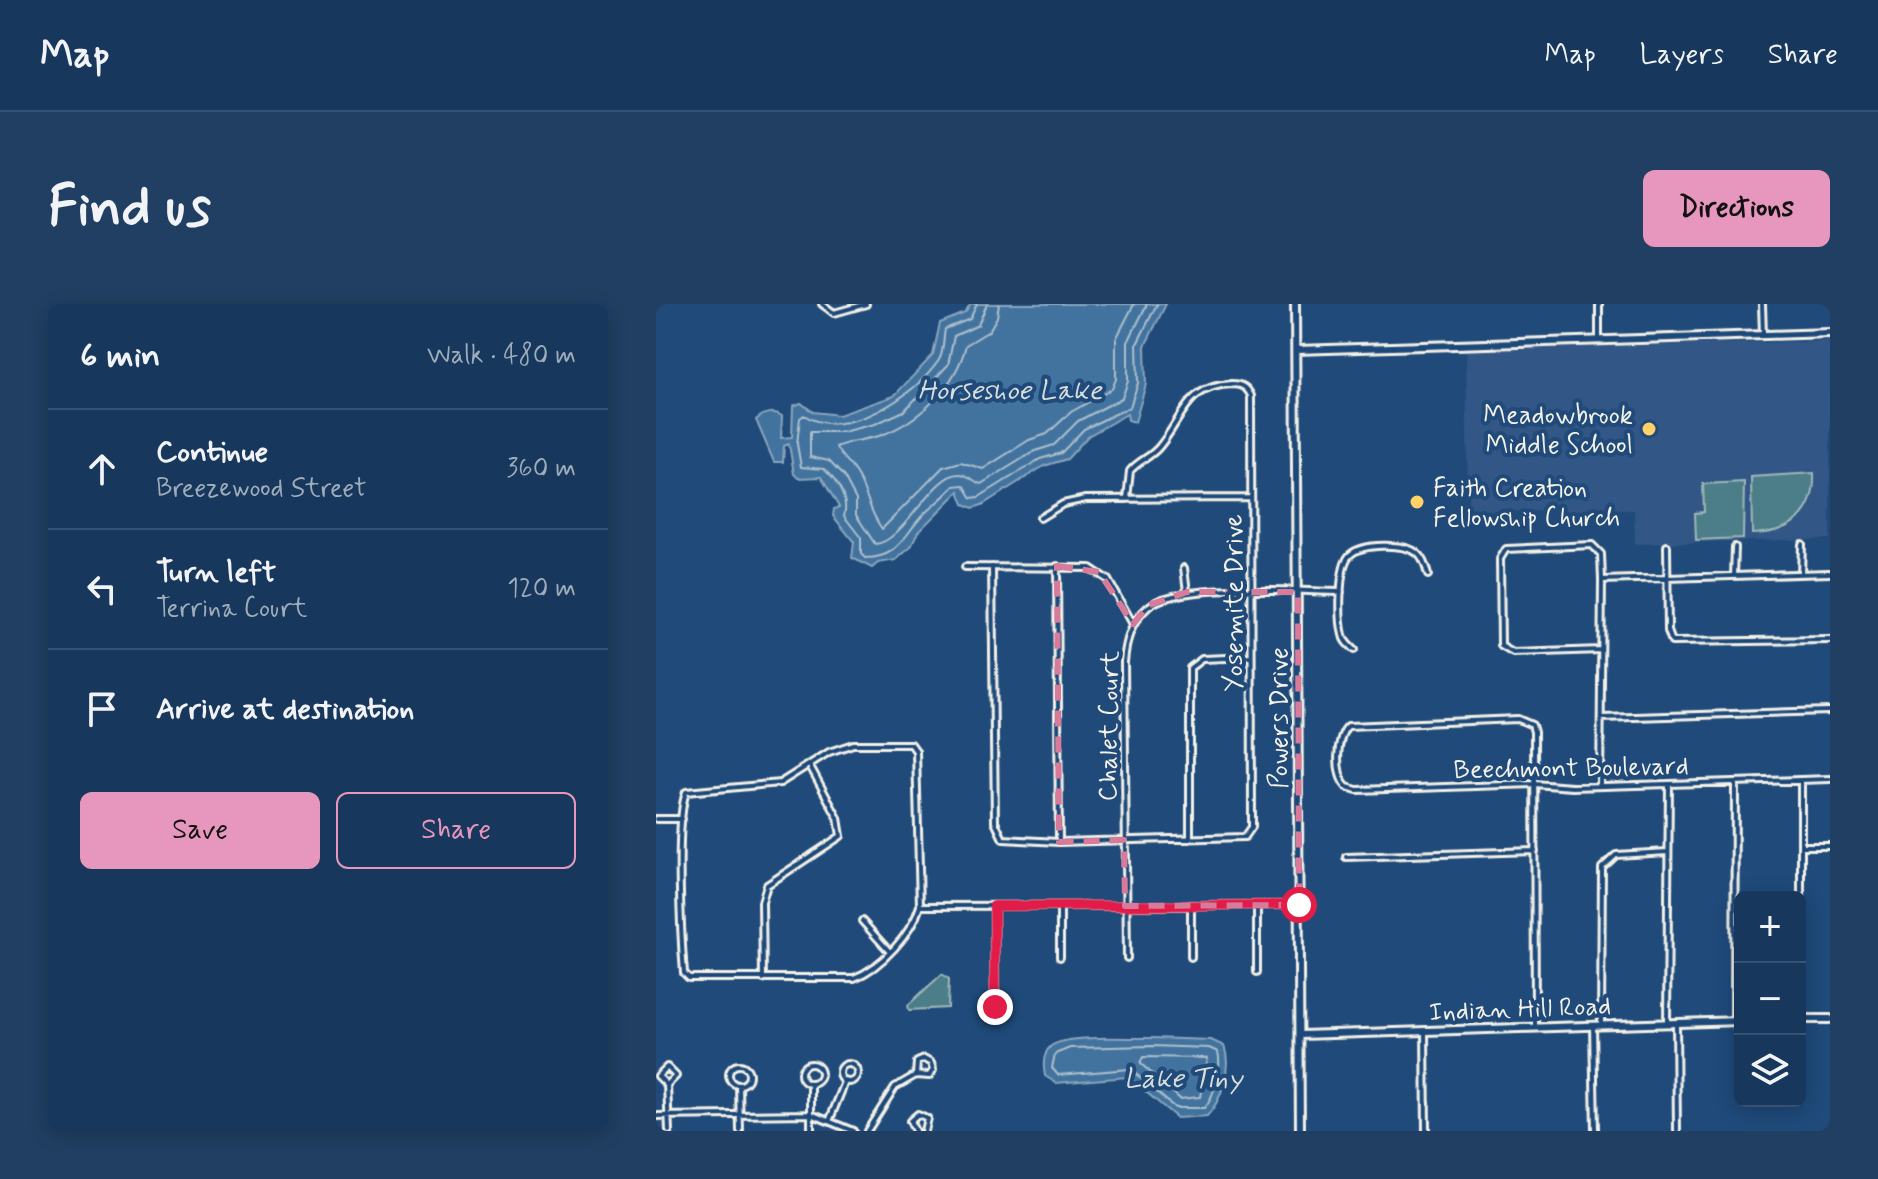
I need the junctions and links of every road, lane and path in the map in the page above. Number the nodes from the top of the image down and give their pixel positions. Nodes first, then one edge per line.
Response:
1 (822, 304) edge
2 (866, 304) edge
3 (1295, 304) edge
4 (1599, 304) edge
5 (1762, 304) edge
6 (1830, 333) edge
7 (1763, 335) junction
8 (1599, 339) junction
9 (1296, 350) junction
10 (1250, 498) junction
11 (1127, 499) junction
12 (1040, 518) dead end
13 (1802, 544) dead end
14 (1667, 546) dead end
15 (1735, 547) dead end
16 (1057, 566) junction
17 (965, 567) dead end
18 (992, 567) junction
19 (1184, 568) dead end
20 (1830, 573) edge
21 (1801, 574) junction
22 (1428, 575) dead end
23 (1734, 577) junction
24 (1668, 578) junction
25 (1602, 580) junction
26 (1251, 591) junction
27 (1187, 592) junction
28 (1298, 592) junction
29 (1341, 592) junction
30 (1133, 624) junction
31 (1830, 640) edge
32 (1354, 650) dead end
33 (1601, 650) junction
34 (1251, 657) junction
35 (1830, 711) edge
36 (1600, 718) junction
37 (810, 766) junction
38 (1830, 779) edge
39 (1801, 780) junction
40 (1735, 782) junction
41 (1534, 784) junction
42 (1669, 784) junction
43 (1600, 786) junction
44 (656, 819) edge
45 (682, 819) junction
46 (1190, 839) junction
47 (1124, 840) junction
48 (1059, 842) junction
49 (1802, 846) junction
50 (1830, 846) edge
51 (1535, 851) junction
52 (1668, 852) junction
53 (1346, 857) dead end
54 (1191, 905) junction
55 (1257, 905) junction
56 (1299, 905) junction
57 (920, 906) junction
58 (994, 906) junction
59 (1060, 906) junction
60 (1125, 906) junction
61 (862, 921) dead end
62 (889, 951) junction
63 (1060, 957) dead end
64 (1191, 957) dead end
65 (1127, 958) dead end
66 (1737, 963) edge
67 (1801, 963) edge
68 (1257, 972) dead end
69 (763, 980) junction
70 (995, 1007) dead end
71 (1806, 1019) edge
72 (1830, 1019) edge
73 (1734, 1021) edge
74 (1667, 1023) junction
75 (1676, 1023) junction
76 (1597, 1025) junction
77 (1535, 1026) junction
78 (1425, 1030) junction
79 (1301, 1035) junction
80 (916, 1075) junction
81 (845, 1082) junction
82 (811, 1084) junction
83 (667, 1085) junction
84 (739, 1085) junction
85 (811, 1114) junction
86 (739, 1115) junction
87 (656, 1116) edge
88 (669, 1116) junction
89 (830, 1119) junction
90 (669, 1131) edge
91 (740, 1131) edge
92 (811, 1131) edge
93 (853, 1131) edge
94 (867, 1131) edge
95 (914, 1131) edge
96 (924, 1131) edge
97 (1300, 1131) edge
98 (1426, 1131) edge
99 (1595, 1131) edge
100 (1677, 1131) edge

1 - 2 street
3 - 9 street, Powers Drive
4 - 8 street
5 - 7 street
6 - 7 street
7 - 8 street
8 - 9 street
9 - 28 street, Powers Drive
10 - 11 street
10 - 11 street, Yosemite Drive
10 - 26 street, Yosemite Drive
11 - 12 street
13 - 21 street
14 - 24 street
15 - 23 street
16 - 18 street
16 - 30 street
16 - 48 street
17 - 18 street
18 - 48 street
19 - 27 street
20 - 21 street
21 - 23 street
22 - 29 street
23 - 24 street
24 - 25 street
24 - 31 street
25 - 33 street
25 - 33 street
26 - 27 street, Chalet Court
26 - 28 street, Chalet Court
26 - 34 street, Yosemite Drive
27 - 30 street, Chalet Court
28 - 29 street, Chalet Court
28 - 56 street, Powers Drive
29 - 32 street
30 - 47 street, Chalet Court
33 - 36 street
34 - 46 street
34 - 46 street, Yosemite Drive
35 - 36 street
36 - 43 street
37 - 45 street
37 - 57 street
37 - 69 street
38 - 39 street, Beechmont Boulevard
39 - 40 street, Beechmont Boulevard
39 - 49 street
40 - 42 street, Beechmont Boulevard
40 - 66 street
41 - 41 street, Beechmont Boulevard
41 - 43 street, Beechmont Boulevard
41 - 51 street
42 - 43 street, Beechmont Boulevard
42 - 52 street
44 - 45 street
45 - 69 street
46 - 47 street
47 - 48 street
47 - 60 street, Chalet Court
49 - 50 street
49 - 67 street
51 - 53 street
51 - 77 street
52 - 74 street
52 - 76 street
54 - 55 street
54 - 60 street
54 - 64 street
55 - 56 street
55 - 68 street
56 - 79 street, Powers Drive
57 - 58 street
57 - 62 street
58 - 59 street
58 - 70 street
59 - 60 street
59 - 63 street
60 - 65 street, Chalet Court
61 - 62 street
62 - 69 street
71 - 72 street
73 - 75 street, Indian Hill Road
74 - 75 street, Indian Hill Road
74 - 76 street, Indian Hill Road
75 - 100 street
76 - 77 street, Indian Hill Road
76 - 99 street
77 - 78 street, Indian Hill Road
78 - 79 street, Indian Hill Road
78 - 98 street
79 - 97 street, Powers Drive
80 - 80 street
80 - 94 street
81 - 81 street
81 - 89 street
82 - 82 street
82 - 85 street
83 - 83 street
83 - 88 street
84 - 84 street
84 - 86 street
85 - 86 street
85 - 89 street
85 - 92 street
86 - 88 street
86 - 91 street
87 - 88 street
88 - 90 street
89 - 93 street
95 - 96 street

